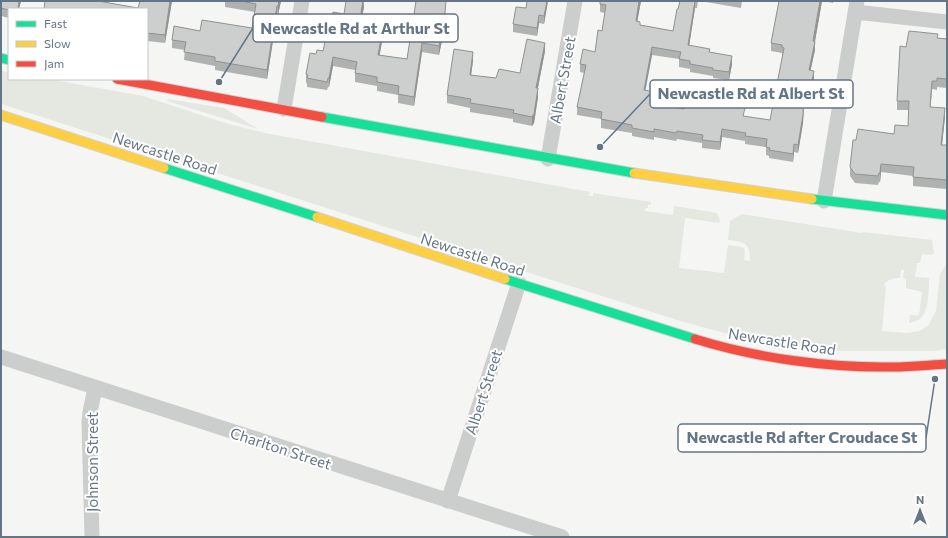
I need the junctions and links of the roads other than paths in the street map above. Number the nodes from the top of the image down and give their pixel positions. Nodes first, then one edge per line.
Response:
1 (302, 1) edge
2 (575, 1) edge
3 (856, 7) edge
4 (947, 22) edge
5 (124, 80) edge
6 (284, 109) junction
7 (1, 115) edge
8 (548, 159) junction
9 (824, 201) junction
10 (947, 215) edge
11 (519, 283) junction
12 (1, 357) edge
13 (947, 364) edge
14 (95, 388) junction
15 (448, 501) junction
16 (92, 537) edge
17 (562, 537) edge

1 - 6 street
2 - 8 street, Albert Street
3 - 4 street
3 - 9 street
5 - 6 highway
6 - 8 highway
7 - 11 highway, Newcastle Road
8 - 9 highway
9 - 10 highway
11 - 13 highway, Newcastle Road
11 - 15 street, Albert Street
12 - 14 street, Charlton Street
14 - 15 street, Charlton Street
14 - 16 street, Johnson Street
15 - 17 street, Charlton Street

